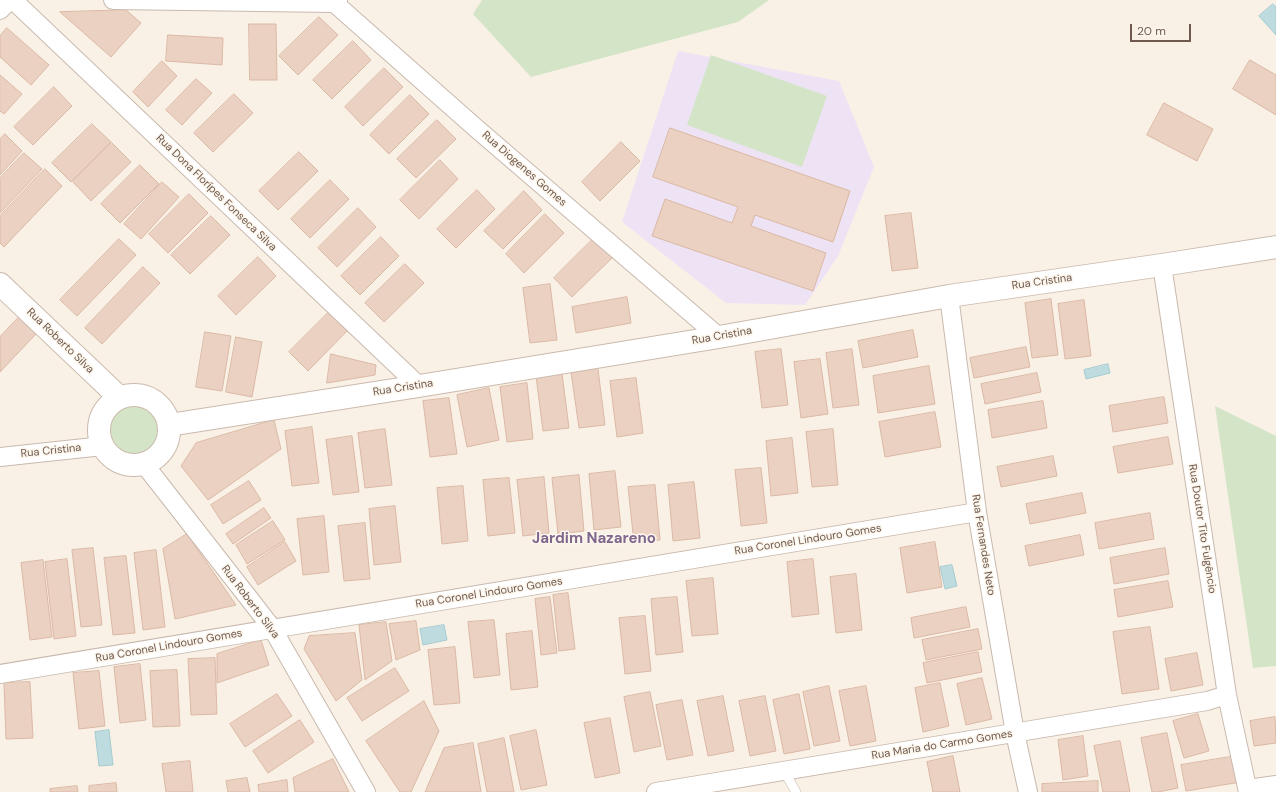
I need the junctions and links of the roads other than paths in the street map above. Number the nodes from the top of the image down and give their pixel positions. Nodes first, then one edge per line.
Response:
1 (10, 0) edge
2 (13, 0) edge
3 (112, 0) edge
4 (334, 1) edge
5 (0, 10) edge
6 (1276, 247) edge
7 (1162, 265) junction
8 (0, 284) edge
9 (949, 296) junction
10 (719, 337) junction
11 (419, 386) junction
12 (120, 398) junction
13 (169, 425) junction
14 (102, 446) junction
15 (0, 457) edge
16 (144, 464) junction
17 (977, 512) junction
18 (272, 628) junction
19 (0, 674) edge
20 (1227, 695) junction
21 (1014, 733) junction
22 (784, 771) junction
23 (1276, 786) edge
24 (1248, 791) edge
25 (366, 792) edge
26 (656, 792) edge
27 (796, 792) edge
28 (1028, 792) edge

1 - 5 street
2 - 11 street, Rua Dona Florípes Fonseca Silva
3 - 4 street
4 - 10 street, Rua Diogenes Gomes
6 - 7 main road, Rua Cristina
7 - 9 main road, Rua Cristina
7 - 20 street, Rua Doutor Tito Fulgêncio
8 - 12 main road, Rua Roberto Silva
9 - 10 main road, Rua Cristina
9 - 17 street, Rua Fernandes Neto
10 - 11 main road, Rua Cristina
11 - 13 main road, Rua Cristina
12 - 13 main road
12 - 14 main road
13 - 16 main road
14 - 15 street, Rua Cristina
14 - 16 main road
16 - 18 street, Rua Roberto Silva
17 - 18 street, Rua Coronel Lindouro Gomes
17 - 21 street, Rua Fernandes Neto
18 - 19 street, Rua Coronel Lindouro Gomes
18 - 25 street, Rua Roberto Silva
20 - 21 street, Rua Maria do Carmo Gomes
20 - 24 street, Rua Doutor Tito Fulgêncio
21 - 22 street, Rua Maria do Carmo Gomes
21 - 28 street, Rua Fernandes Neto
22 - 26 street, Rua Maria do Carmo Gomes
22 - 27 lane
23 - 24 street

